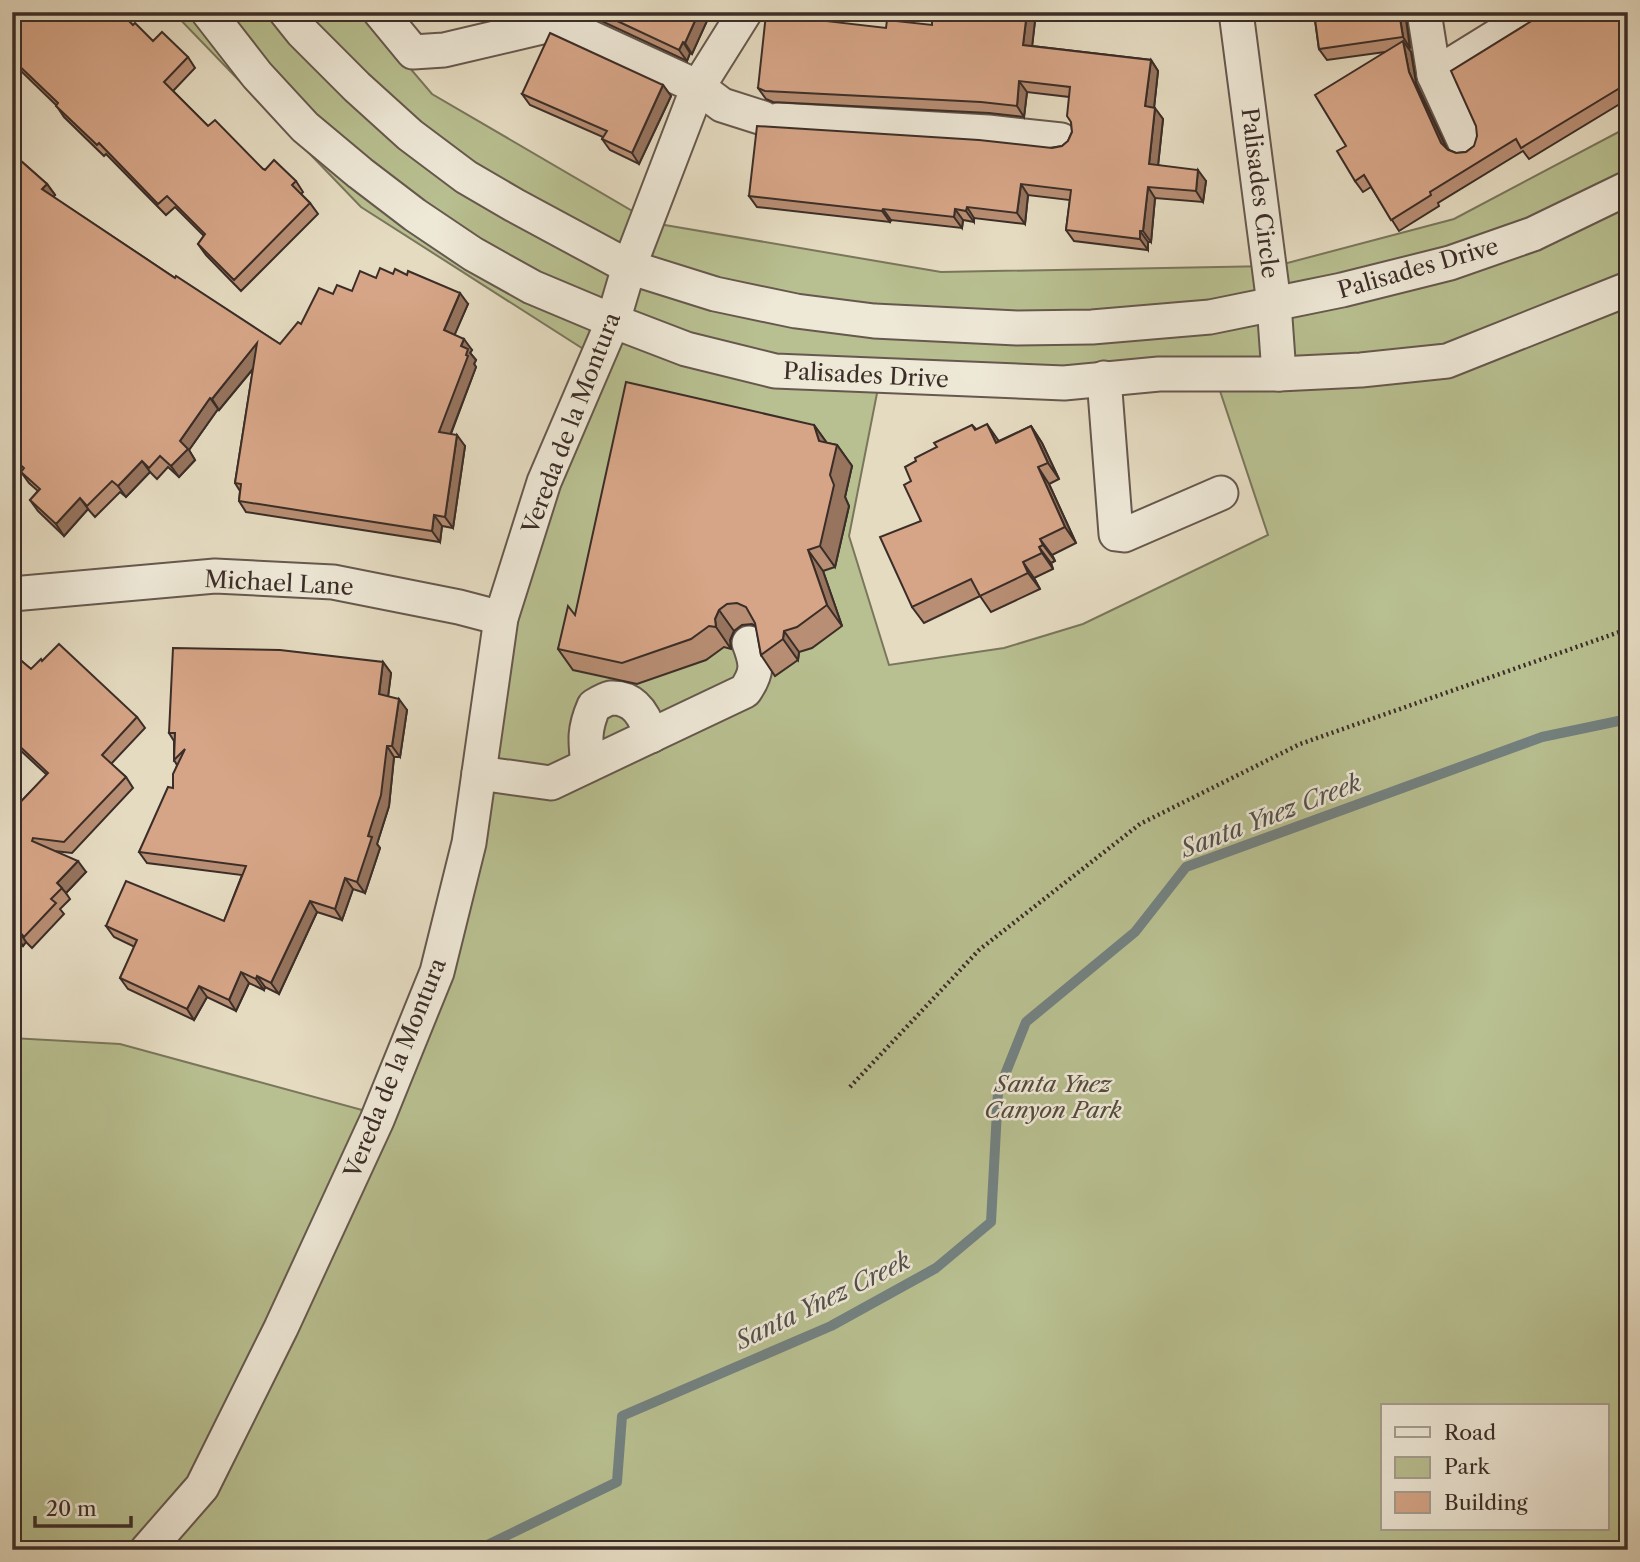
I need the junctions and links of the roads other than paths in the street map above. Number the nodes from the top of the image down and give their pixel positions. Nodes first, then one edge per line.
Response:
1 (208, 12) edge
2 (286, 12) edge
3 (380, 12) edge
4 (745, 12) edge
5 (1236, 12) edge
6 (1424, 12) edge
7 (1536, 12) edge
8 (1434, 75) junction
9 (698, 87) junction
10 (1061, 140) dead end
11 (1466, 145) dead end
12 (1628, 188) edge
13 (629, 267) junction
14 (1628, 289) edge
15 (1274, 303) junction
16 (613, 321) junction
17 (1279, 374) junction
18 (1104, 378) junction
19 (1221, 493) dead end
20 (12, 594) edge
21 (501, 618) junction
22 (749, 643) edge
23 (651, 736) junction
24 (588, 765) junction
25 (479, 773) junction
26 (147, 1550) edge

1 - 16 street, Palisades Drive
2 - 13 street, Palisades Drive
3 - 9 street
4 - 9 street, Vereda de la Montura
5 - 15 street, Palisades Circle
6 - 8 street
7 - 8 street
8 - 11 street
9 - 10 street
9 - 13 street, Vereda de la Montura
12 - 15 street, Palisades Drive
13 - 15 street, Palisades Drive
13 - 16 street, Vereda de la Montura
14 - 17 street, Palisades Drive
15 - 17 street, Palisades Circle
16 - 18 street, Palisades Drive
16 - 21 street, Vereda de la Montura
17 - 18 street, Palisades Drive
18 - 19 street
20 - 21 street, Michael Lane
21 - 25 street, Vereda de la Montura
22 - 23 street
23 - 24 street
23 - 24 street
24 - 25 street
25 - 26 street, Vereda de la Montura

